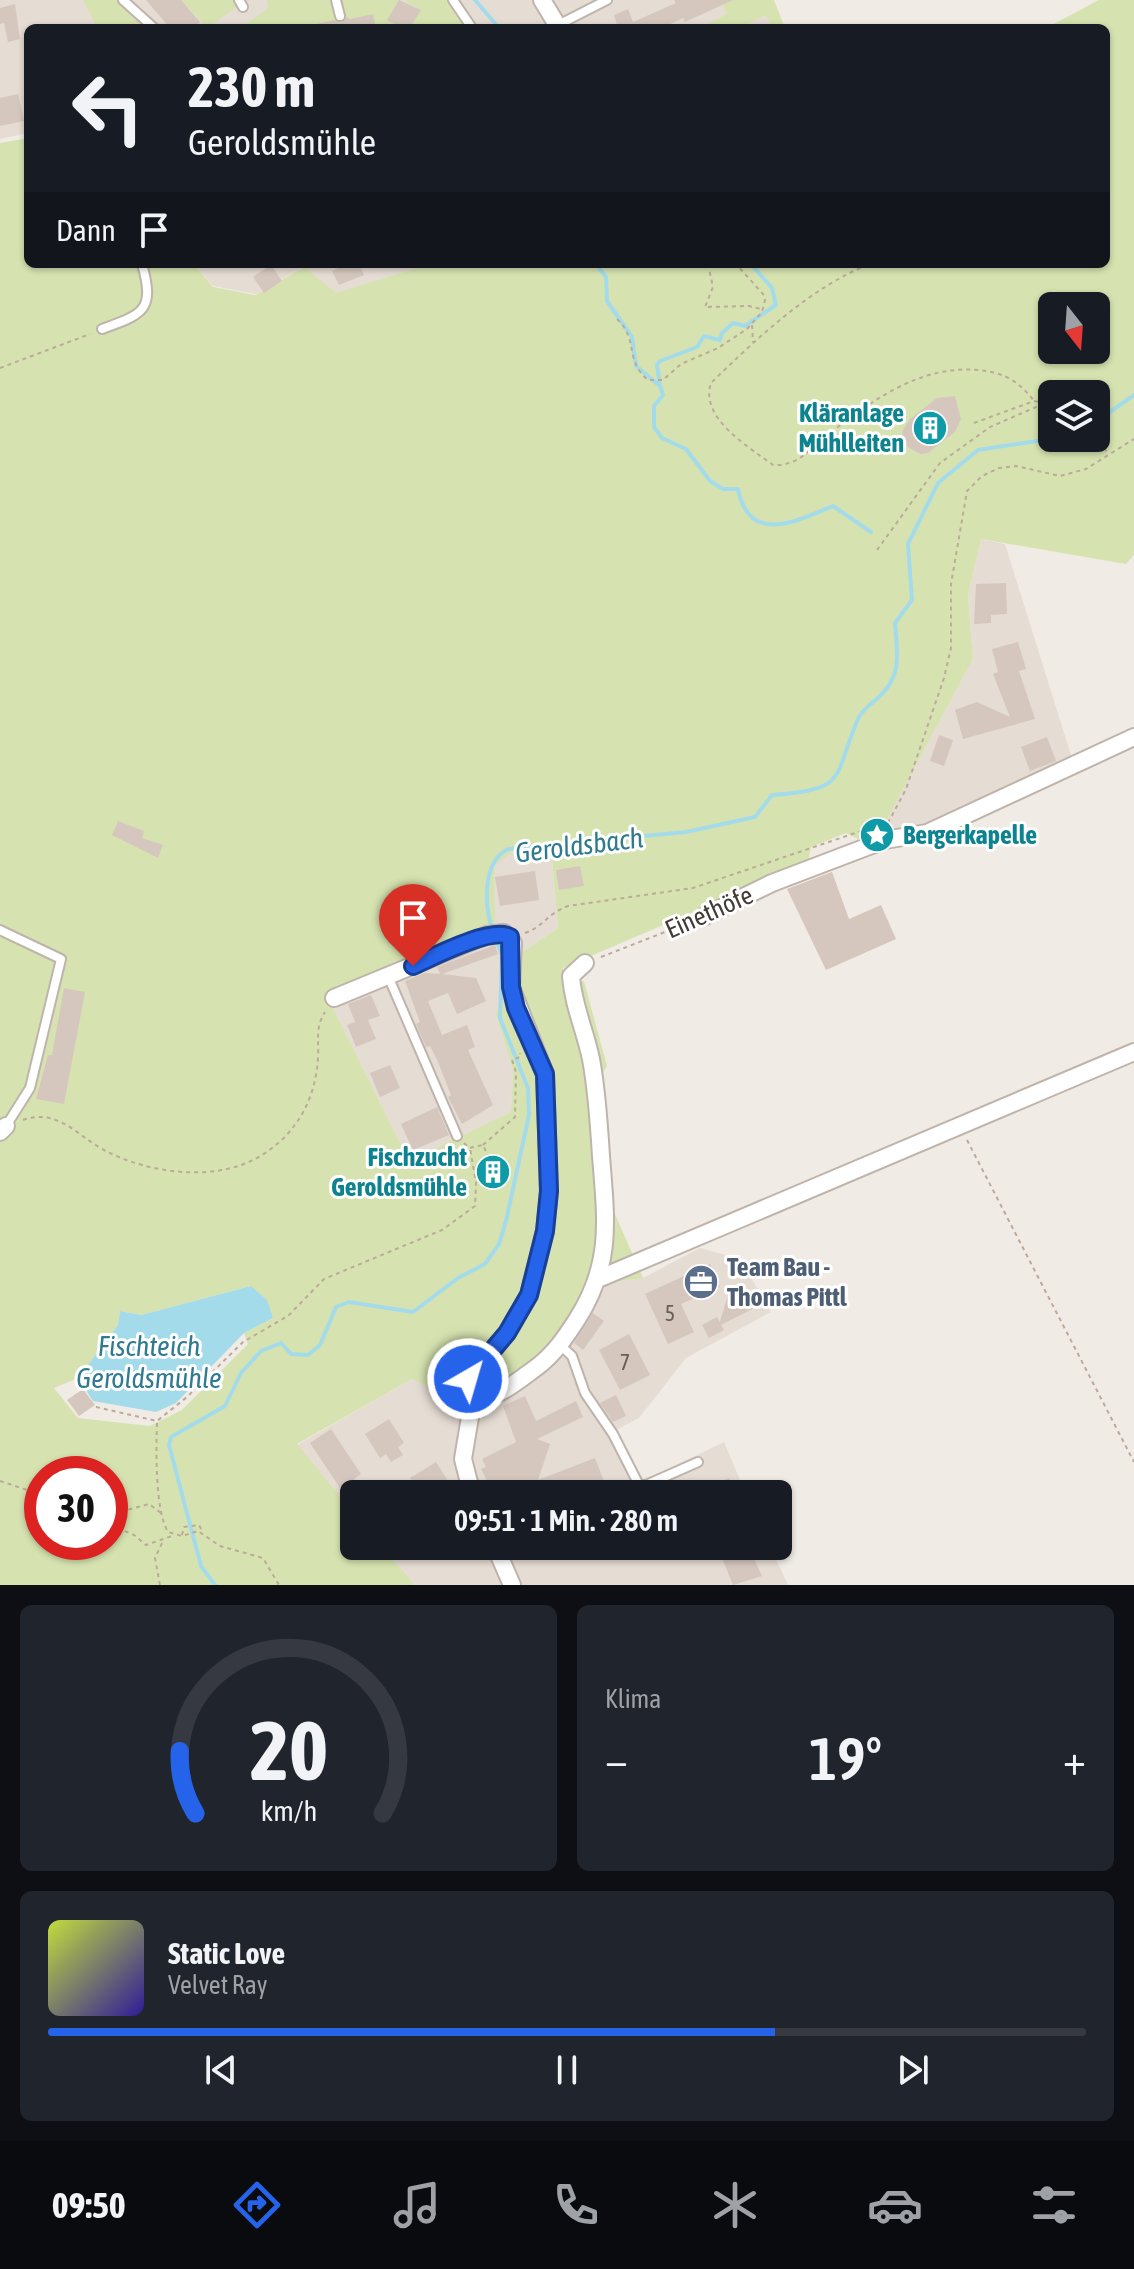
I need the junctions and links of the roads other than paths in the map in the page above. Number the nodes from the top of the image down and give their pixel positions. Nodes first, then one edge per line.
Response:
1 (123, 0) edge
2 (336, 0) edge
3 (453, 0) edge
4 (542, 0) edge
5 (607, 0) edge
6 (340, 16) dead end
7 (150, 24) edge
8 (469, 24) edge
9 (554, 24) edge
10 (562, 24) edge
11 (143, 268) edge
12 (102, 329) road end
13 (1134, 737) edge
14 (701, 918) road end
15 (0, 930) edge
16 (585, 963) road end
17 (388, 976) junction
18 (334, 998) road end
19 (1134, 1052) edge
20 (3, 1129) edge
21 (457, 1136) road end
22 (598, 1279) junction
23 (560, 1345) junction
24 (473, 1399) junction
25 (698, 1462) dead end
26 (468, 1480) edge
27 (501, 1560) edge
28 (512, 1585) edge

1 - 7 lane
2 - 6 lane
3 - 8 lane
4 - 9 street
5 - 10 lane
11 - 12 lane
13 - 14 street, Einethöfe
15 - 20 lane
16 - 22 street
17 - 18 street
17 - 21 lane
17 - 24 street
19 - 22 street
22 - 23 street
23 - 24 street
23 - 25 lane
24 - 26 street
27 - 28 street

